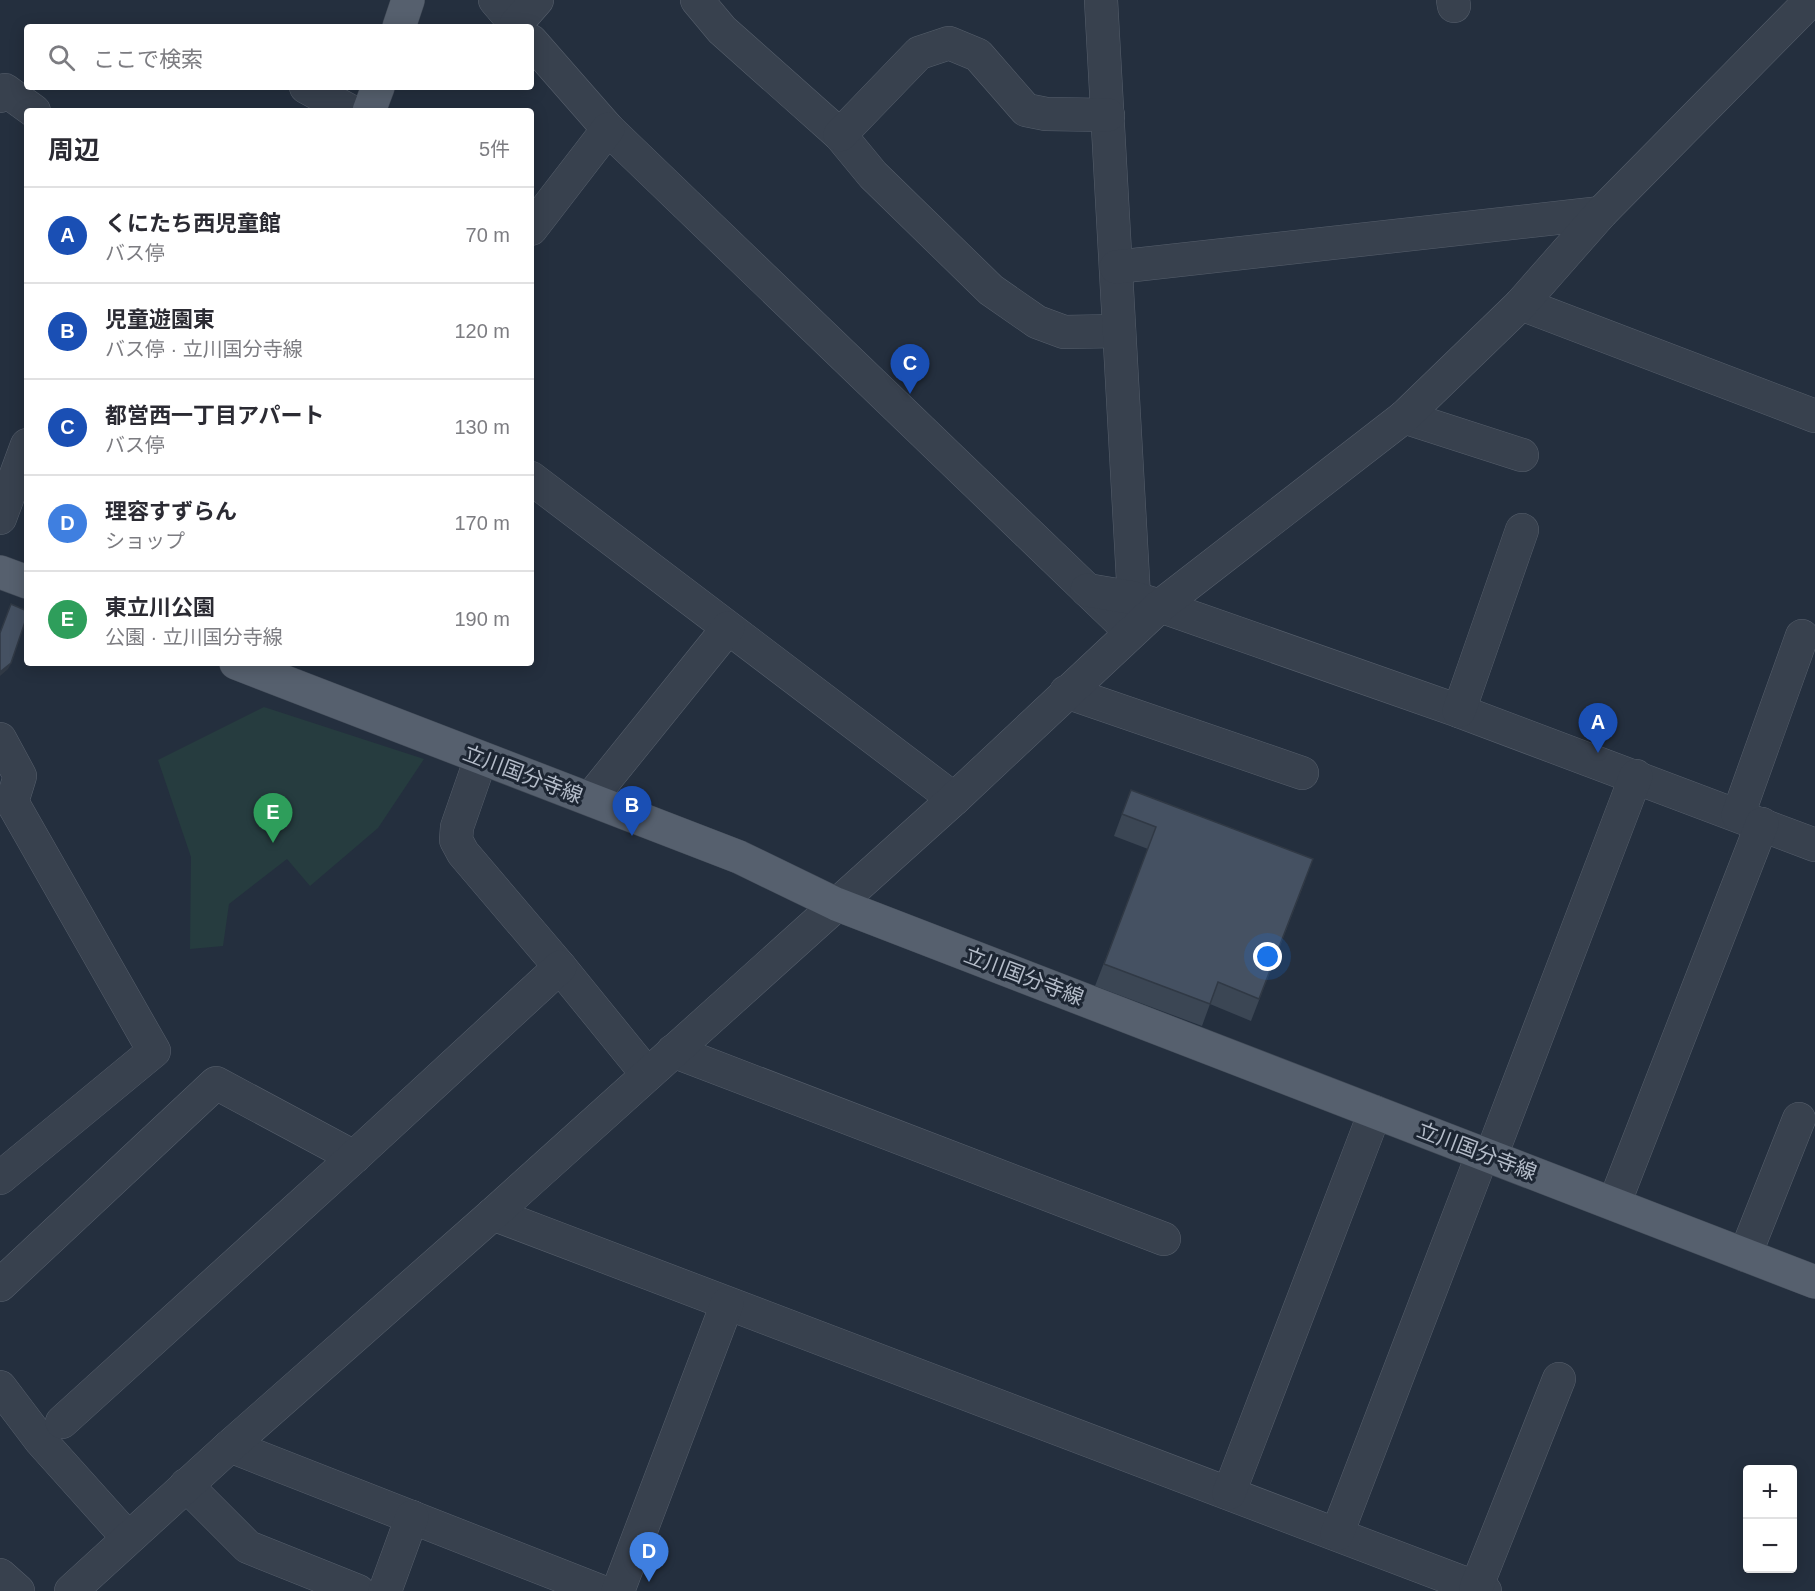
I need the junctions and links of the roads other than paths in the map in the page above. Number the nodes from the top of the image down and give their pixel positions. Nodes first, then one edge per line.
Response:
1 (408, 0) edge
2 (495, 0) edge
3 (537, 0) edge
4 (698, 0) edge
5 (1101, 0) edge
6 (1811, 0) edge
7 (400, 24) edge
8 (516, 24) edge
9 (525, 24) edge
10 (534, 45) edge
11 (312, 90) edge
12 (377, 90) edge
13 (0, 96) edge
14 (30, 108) edge
15 (344, 108) edge
16 (370, 108) edge
17 (1108, 115) junction
18 (608, 129) junction
19 (840, 135) junction
20 (1602, 213) junction
21 (534, 225) edge
22 (1116, 267) junction
23 (1521, 304) junction
24 (1119, 331) junction
25 (1815, 416) edge
26 (1404, 417) junction
27 (24, 453) edge
28 (1522, 455) dead end
29 (534, 480) edge
30 (0, 518) edge
31 (1522, 530) dead end
32 (0, 572) edge
33 (24, 581) edge
34 (1087, 590) junction
35 (1147, 602) junction
36 (728, 628) junction
37 (1131, 632) junction
38 (1802, 636) dead end
39 (244, 666) edge
40 (1066, 692) junction
41 (1460, 711) junction
42 (0, 739) edge
43 (481, 758) junction
44 (1302, 773) dead end
45 (1636, 776) junction
46 (8, 788) edge
47 (590, 799) junction
48 (954, 799) junction
49 (1750, 820) junction
50 (1815, 845) edge
51 (836, 904) junction
52 (560, 967) junction
53 (673, 1051) junction
54 (647, 1074) junction
55 (1375, 1112) junction
56 (1798, 1119) dead end
57 (1487, 1155) junction
58 (354, 1157) junction
59 (0, 1178) edge
60 (1614, 1204) junction
61 (493, 1214) junction
62 (1164, 1239) dead end
63 (1745, 1255) junction
64 (1815, 1282) edge
65 (0, 1285) edge
66 (727, 1304) junction
67 (1559, 1379) dead end
68 (0, 1387) edge
69 (62, 1422) dead end
70 (230, 1446) junction
71 (186, 1485) junction
72 (1228, 1493) junction
73 (412, 1517) junction
74 (1337, 1534) junction
75 (128, 1538) junction
76 (0, 1575) edge
77 (1480, 1589) edge
78 (18, 1591) edge
79 (71, 1591) edge
80 (358, 1591) edge
81 (385, 1591) edge
82 (600, 1591) edge
83 (618, 1591) edge

1 - 7 main road
2 - 8 street
3 - 9 street
4 - 19 street
5 - 17 street
6 - 20 street
10 - 18 street
11 - 15 street
12 - 16 main road
13 - 14 street
17 - 19 street
17 - 22 street
18 - 21 street
18 - 34 street
19 - 24 street
20 - 22 street
20 - 23 street
22 - 24 street
23 - 25 street
23 - 26 street
24 - 35 street
26 - 28 street
26 - 35 street
27 - 30 street
29 - 36 street
31 - 41 street
32 - 33 main road
34 - 35 street
34 - 37 street
35 - 37 street
35 - 41 street
36 - 47 street
36 - 48 street
37 - 40 street
38 - 49 street
39 - 43 main road, 立川国分寺線
40 - 44 street
40 - 48 street
41 - 45 street
42 - 46 street
43 - 47 main road, 立川国分寺線
43 - 52 street
45 - 49 street
45 - 57 street
46 - 59 street
47 - 51 main road, 立川国分寺線
48 - 51 street
49 - 50 street
49 - 60 street
51 - 53 street
51 - 55 main road, 立川国分寺線
52 - 54 street
52 - 58 street
53 - 54 street
53 - 62 street
54 - 61 street
55 - 57 main road, 立川国分寺線
55 - 72 street
56 - 63 street
57 - 60 main road, 立川国分寺線
57 - 74 street
58 - 65 street
58 - 69 street
60 - 63 main road, 立川国分寺線
61 - 66 street
61 - 70 street
63 - 64 main road, 立川国分寺線
66 - 72 street
66 - 83 street
67 - 77 street
68 - 75 street
70 - 71 street
70 - 73 street
71 - 75 street
71 - 80 street
72 - 74 street
73 - 81 street
73 - 82 street
74 - 77 street
75 - 79 street
76 - 78 street

